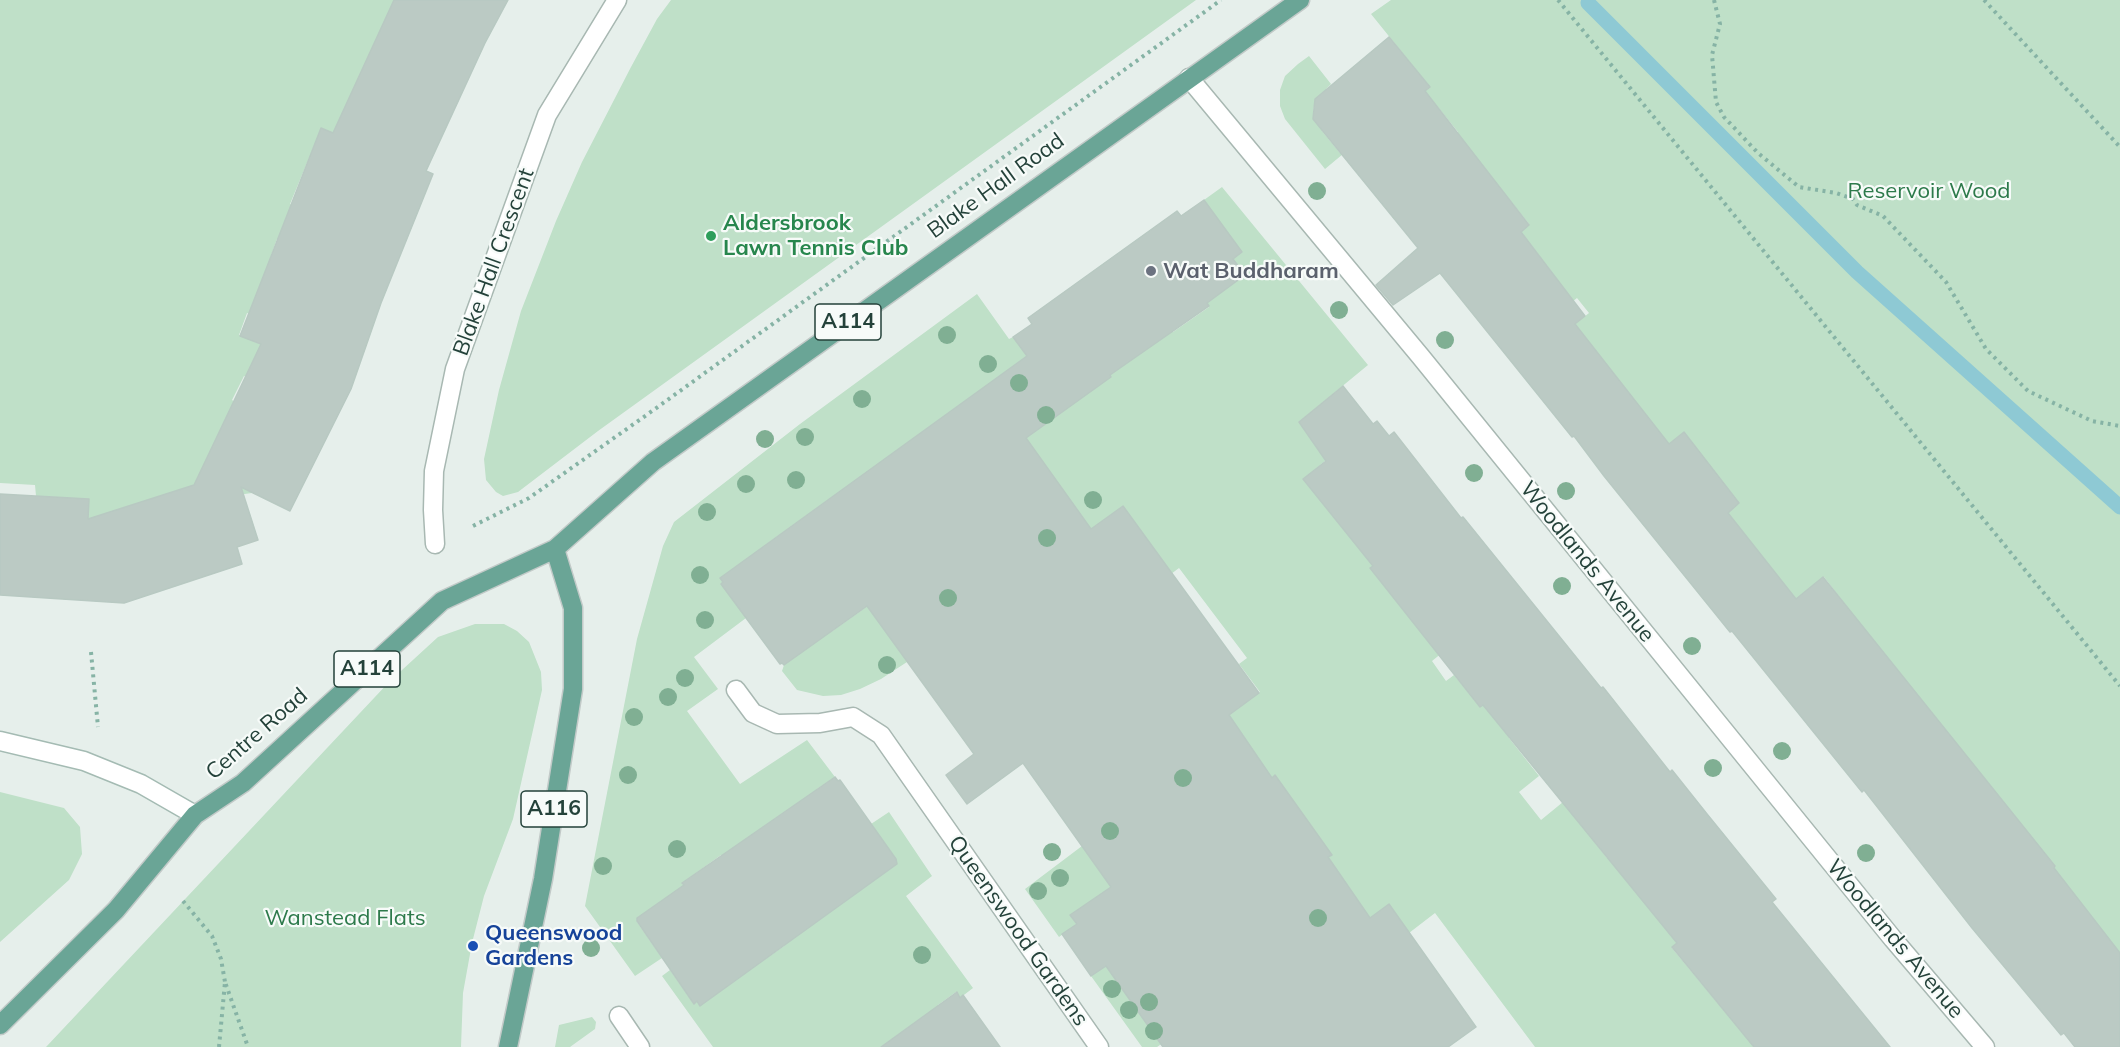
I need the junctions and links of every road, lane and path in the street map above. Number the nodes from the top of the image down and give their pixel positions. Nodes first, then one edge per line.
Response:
1 (617, 0) edge
2 (1221, 0) edge
3 (1300, 0) edge
4 (1558, 0) edge
5 (1714, 0) edge
6 (1984, 0) edge
7 (1189, 78) junction
8 (2120, 147) edge
9 (2120, 426) edge
10 (473, 526) dead end
11 (435, 544) dead end
12 (555, 549) junction
13 (92, 652) dead end
14 (2120, 686) edge
15 (736, 690) dead end
16 (98, 727) dead end
17 (0, 741) edge
18 (195, 815) junction
19 (183, 901) dead end
20 (225, 982) junction
21 (619, 1016) dead end
22 (0, 1025) edge
23 (219, 1047) edge
24 (248, 1047) edge
25 (508, 1047) edge
26 (640, 1047) edge
27 (1099, 1047) edge
28 (1985, 1047) edge

1 - 11 street, Blake Hall Crescent
2 - 10 path
3 - 7 main road, Blake Hall Road / A114
4 - 14 path
5 - 9 path
6 - 8 path
7 - 12 main road, Blake Hall Road / A114
7 - 28 street, Woodlands Avenue
12 - 18 main road, Centre Road / A114
12 - 25 main road, A116
13 - 16 path
15 - 27 street, Queenswood Gardens
17 - 18 street
18 - 22 main road, Centre Road / A114
19 - 20 path
20 - 23 path
20 - 24 path
21 - 26 street

